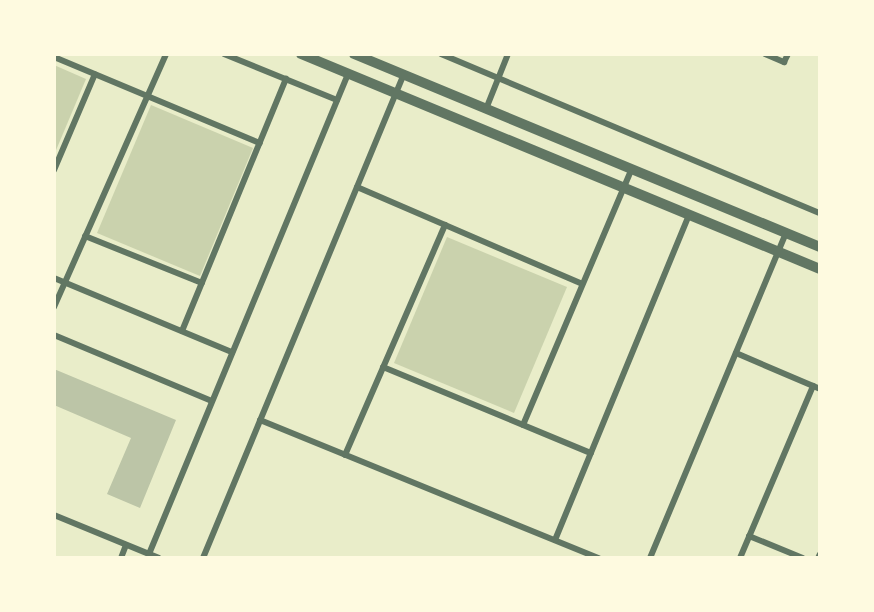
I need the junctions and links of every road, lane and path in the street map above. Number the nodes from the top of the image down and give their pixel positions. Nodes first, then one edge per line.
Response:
1 (166, 54) edge
2 (224, 54) edge
3 (300, 54) edge
4 (354, 54) edge
5 (441, 54) edge
6 (508, 54) edge
7 (765, 54) edge
8 (788, 54) edge
9 (54, 57) edge
10 (348, 74) junction
11 (94, 75) junction
12 (403, 76) junction
13 (286, 79) junction
14 (498, 79) junction
15 (396, 94) junction
16 (147, 97) junction
17 (337, 100) junction
18 (486, 110) junction
19 (260, 144) junction
20 (54, 170) edge
21 (631, 170) junction
22 (357, 187) junction
23 (623, 188) junction
24 (820, 213) edge
25 (689, 215) junction
26 (445, 225) junction
27 (786, 233) junction
28 (85, 236) junction
29 (820, 247) edge
30 (778, 252) junction
31 (820, 269) edge
32 (54, 278) edge
33 (65, 283) junction
34 (202, 283) junction
35 (580, 283) junction
36 (54, 307) edge
37 (182, 331) junction
38 (54, 335) edge
39 (232, 352) junction
40 (736, 353) junction
41 (383, 367) junction
42 (813, 386) junction
43 (820, 389) edge
44 (212, 401) junction
45 (260, 420) junction
46 (523, 425) junction
47 (591, 453) junction
48 (345, 454) junction
49 (54, 515) edge
50 (749, 536) junction
51 (555, 540) junction
52 (126, 544) junction
53 (149, 554) junction
54 (820, 554) edge
55 (121, 558) edge
56 (159, 558) edge
57 (202, 558) edge
58 (599, 558) edge
59 (650, 558) edge
60 (740, 558) edge
61 (803, 558) edge
62 (818, 558) edge

1 - 16 street
2 - 13 street
3 - 10 street
4 - 12 street
5 - 14 street
6 - 14 street
7 - 8 street
9 - 11 street
10 - 15 street
10 - 17 street
11 - 16 street
11 - 20 street
12 - 15 street
12 - 18 street
13 - 17 street
13 - 19 street
14 - 18 street
14 - 24 street
15 - 22 street
15 - 23 street
16 - 19 street
16 - 28 street
17 - 39 street
18 - 21 street
19 - 34 street
21 - 23 street
21 - 27 street
22 - 26 street
22 - 45 street
23 - 25 street
23 - 35 street
25 - 30 street
25 - 47 street
26 - 35 street
26 - 41 street
27 - 29 street
27 - 30 street
28 - 33 street
28 - 34 street
30 - 31 street
30 - 40 street
32 - 33 street
33 - 36 street
33 - 37 street
34 - 37 street
35 - 46 street
37 - 39 street
38 - 44 street
39 - 44 street
40 - 42 street
40 - 59 street
41 - 46 street
41 - 48 street
42 - 43 street
42 - 50 street
44 - 53 street
45 - 48 street
45 - 57 street
46 - 47 street
47 - 51 street
48 - 51 street
49 - 52 street
50 - 60 street
50 - 61 street
51 - 58 street
52 - 53 street
52 - 55 street
53 - 56 street
54 - 62 street

